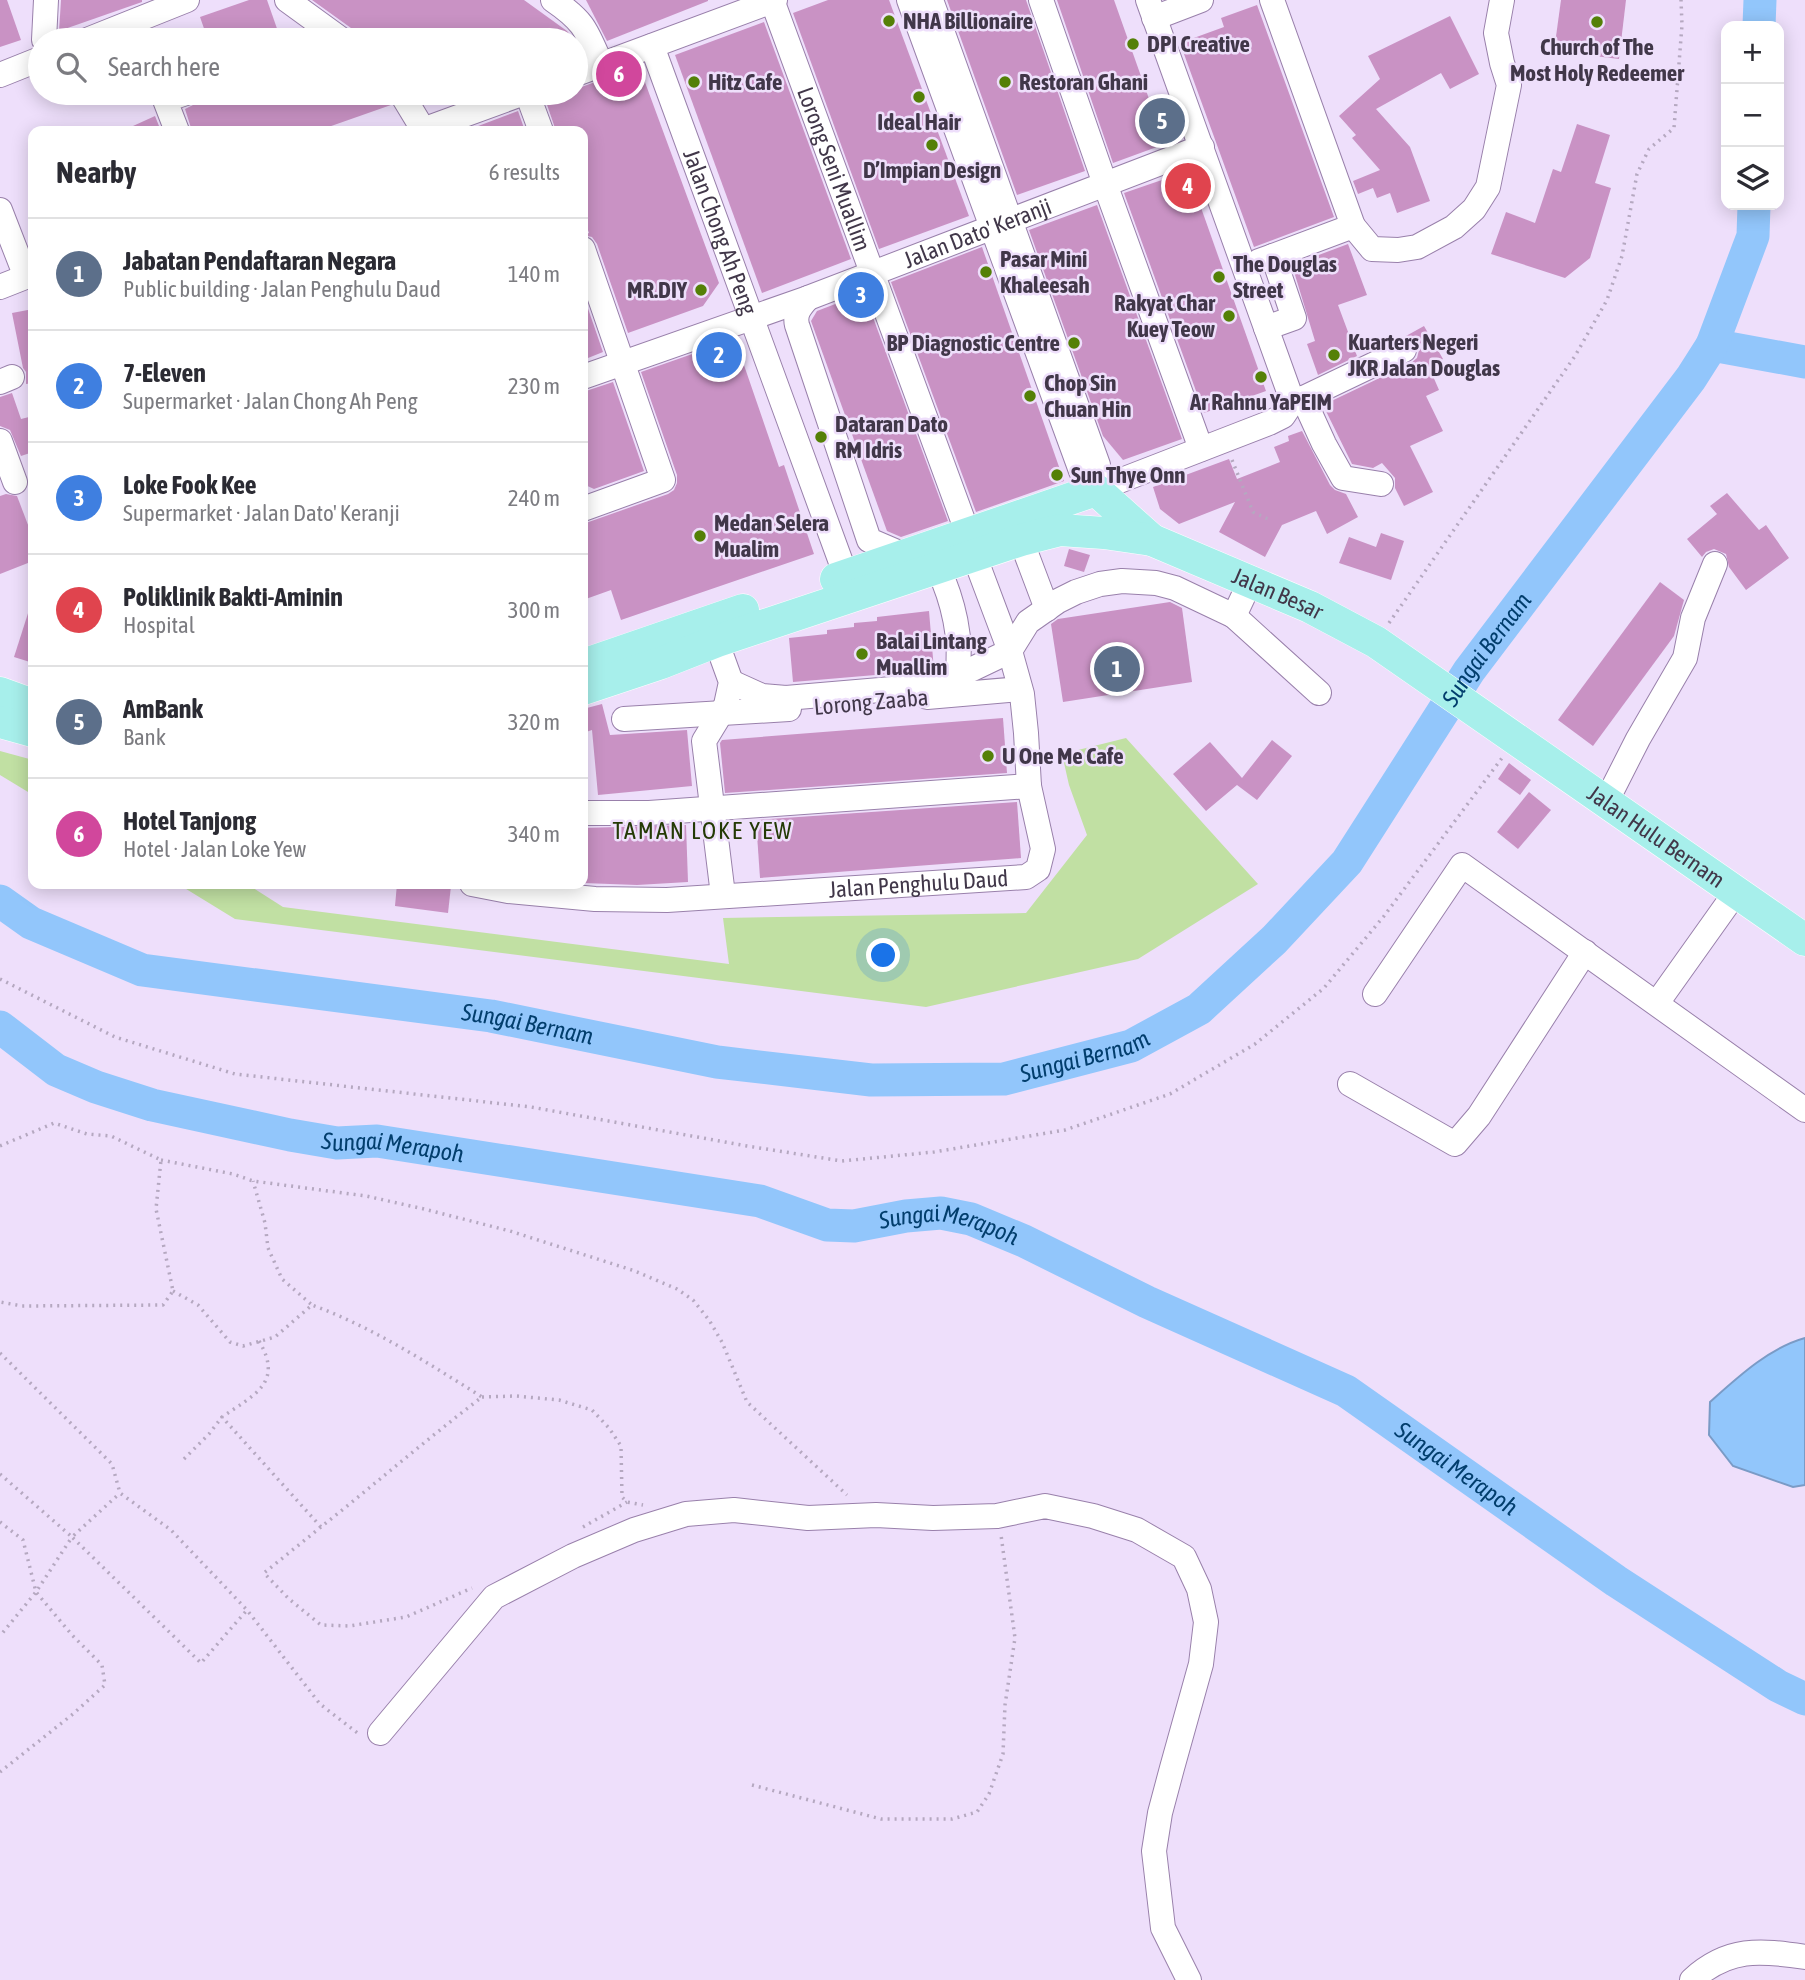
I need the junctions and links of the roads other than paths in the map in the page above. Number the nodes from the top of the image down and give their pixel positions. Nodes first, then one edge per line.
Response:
1 (46, 0) edge
2 (187, 0) edge
3 (287, 0) edge
4 (553, 0) edge
5 (773, 0) edge
6 (909, 0) edge
7 (931, 0) edge
8 (1041, 0) edge
9 (1201, 0) edge
10 (1272, 0) edge
11 (1502, 0) edge
12 (1151, 9) edge
13 (45, 28) edge
14 (117, 28) edge
15 (324, 28) edge
16 (585, 28) edge
17 (588, 34) edge
18 (652, 46) junction
19 (28, 64) edge
20 (601, 64) junction
21 (588, 69) edge
22 (0, 75) edge
23 (166, 105) edge
24 (408, 105) edge
25 (493, 105) edge
26 (531, 105) edge
27 (175, 126) edge
28 (420, 126) edge
29 (437, 126) edge
30 (539, 126) edge
31 (1202, 147) junction
32 (1105, 184) junction
33 (0, 210) edge
34 (1000, 224) junction
35 (1353, 226) junction
36 (1273, 256) junction
37 (588, 263) edge
38 (1245, 265) junction
39 (28, 272) edge
40 (871, 273) junction
41 (28, 277) edge
42 (0, 287) edge
43 (808, 298) junction
44 (752, 318) junction
45 (1266, 328) junction
46 (1404, 350) dead end
47 (623, 363) junction
48 (588, 375) edge
49 (1297, 401) junction
50 (830, 423) junction
51 (795, 435) junction
52 (0, 441) edge
53 (1213, 445) junction
54 (16, 482) edge
55 (1381, 484) dead end
56 (1096, 490) junction
57 (588, 507) edge
58 (1060, 530) junction
59 (1021, 540) junction
60 (1152, 540) junction
61 (971, 545) junction
62 (904, 555) junction
63 (1715, 564) dead end
64 (938, 568) junction
65 (846, 576) junction
66 (1250, 582) junction
67 (1046, 609) junction
68 (1234, 615) junction
69 (713, 631) junction
70 (1010, 651) junction
71 (588, 664) edge
72 (957, 676) junction
73 (731, 682) junction
74 (588, 687) edge
75 (1020, 689) junction
76 (0, 693) edge
77 (1319, 693) dead end
78 (28, 703) edge
79 (721, 715) junction
80 (624, 719) dead end
81 (0, 722) edge
82 (28, 730) edge
83 (1511, 736) joint
84 (1029, 786) junction
85 (1606, 802) junction
86 (712, 808) junction
87 (588, 813) edge
88 (497, 889) edge
89 (1736, 892) junction
90 (723, 895) junction
91 (1805, 940) edge
92 (1585, 952) junction
93 (1375, 994) dead end
94 (1657, 1003) junction
95 (1350, 1084) dead end
96 (1805, 1110) edge
97 (380, 1733) road end
98 (1805, 1957) edge
99 (1189, 1980) edge
100 (1692, 1980) edge

1 - 13 street
2 - 14 street
3 - 15 street
4 - 16 street
5 - 18 street
5 - 40 street, Lorong Seni Muallim
6 - 34 street
7 - 34 street
8 - 32 street
9 - 12 street
10 - 35 street
11 - 35 street
12 - 31 street
17 - 20 street
18 - 20 street
18 - 44 street, Jalan Chong Ah Peng
19 - 22 street
20 - 21 street
23 - 27 street
24 - 28 street
25 - 29 street
26 - 30 street
31 - 32 street, Jalan Dato' Keranji
31 - 38 street
32 - 34 street, Jalan Dato' Keranji
32 - 53 street
33 - 39 street
34 - 40 street, Jalan Dato' Keranji
34 - 56 street
35 - 36 street
36 - 38 street
36 - 45 street
37 - 47 street
38 - 45 street
40 - 43 street, Jalan Dato' Keranji
40 - 61 street, Lorong Seni Muallim
41 - 42 street
43 - 44 street, Jalan Dato' Keranji
43 - 50 street
44 - 47 street, Jalan Dato' Keranji
44 - 51 street, Jalan Chong Ah Peng
45 - 49 street
46 - 49 street
47 - 48 street, Jalan Dato' Keranji
47 - 57 street
49 - 53 street
49 - 55 street
50 - 51 street
50 - 62 street
51 - 65 street, Jalan Chong Ah Peng
52 - 54 street
53 - 56 street
56 - 58 main road
56 - 60 main road
56 - 61 main road
58 - 59 main road
58 - 60 main road
59 - 61 main road
59 - 67 street
60 - 66 main road, Jalan Besar
61 - 62 main road
61 - 64 main road
61 - 70 street, Jalan Penghulu Daud
62 - 65 main road
63 - 85 street
64 - 69 main road
64 - 72 street
65 - 69 main road
66 - 68 street
66 - 83 main road, Jalan Besar
67 - 68 street
67 - 70 street
68 - 77 street
69 - 71 main road
69 - 73 street
69 - 74 main road
70 - 72 street
70 - 75 street, Jalan Penghulu Daud
72 - 73 street
73 - 79 street
75 - 79 street, Lorong Zaaba
75 - 84 street, Jalan Penghulu Daud
76 - 78 main road
79 - 80 street, Lorong Zaaba
79 - 86 street
81 - 82 main road
83 - 85 main road, Jalan Hulu Bernam
84 - 86 street
84 - 90 street, Jalan Penghulu Daud
85 - 89 main road, Jalan Hulu Bernam
86 - 87 street
86 - 90 street
88 - 90 street, Jalan Penghulu Daud
89 - 91 main road, Jalan Hulu Bernam
89 - 94 street
92 - 93 street
92 - 94 street
92 - 95 street
94 - 96 street
97 - 99 street
98 - 100 street

